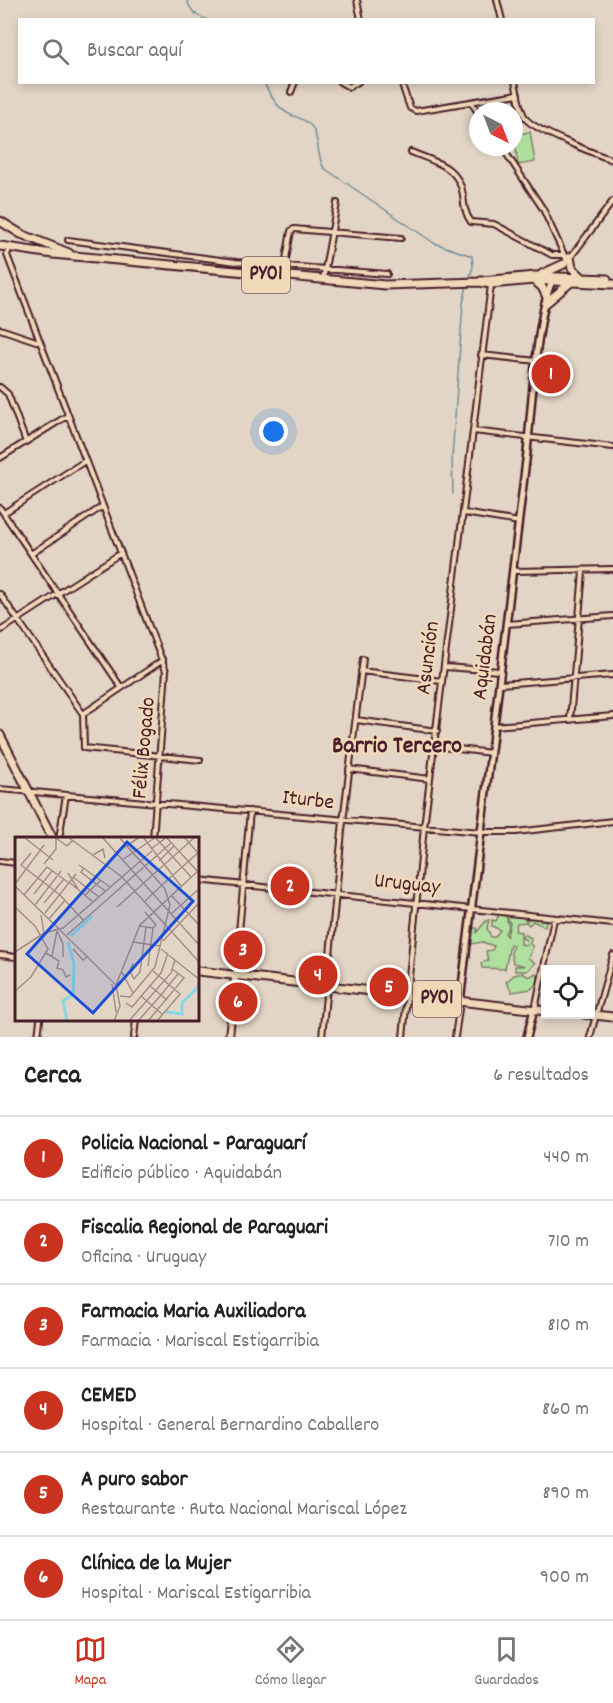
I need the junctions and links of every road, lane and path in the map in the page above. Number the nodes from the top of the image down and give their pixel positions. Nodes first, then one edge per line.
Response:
1 (357, 0) edge
2 (498, 0) edge
3 (361, 18) edge
4 (502, 18) edge
5 (294, 84) edge
6 (402, 84) edge
7 (516, 84) edge
8 (291, 92) dead end
9 (518, 94) junction
10 (477, 102) edge
11 (469, 103) edge
12 (411, 152) dead end
13 (508, 156) edge
14 (613, 160) edge
15 (613, 201) edge
16 (337, 203) dead end
17 (0, 221) edge
18 (331, 234) junction
19 (401, 238) dead end
20 (68, 240) dead end
21 (0, 246) edge
22 (9, 249) junction
23 (77, 256) junction
24 (566, 259) junction
25 (285, 266) junction
26 (325, 269) junction
27 (371, 273) junction
28 (387, 274) dead end
29 (283, 277) junction
30 (534, 278) junction
31 (584, 278) junction
32 (554, 279) junction
33 (613, 279) edge
34 (323, 281) junction
35 (479, 282) junction
36 (572, 282) junction
37 (371, 284) junction
38 (491, 284) junction
39 (613, 284) edge
40 (546, 300) junction
41 (0, 329) edge
42 (39, 342) junction
43 (481, 356) junction
44 (537, 361) junction
45 (0, 387) edge
46 (67, 416) junction
47 (473, 431) junction
48 (529, 438) junction
49 (26, 442) junction
50 (613, 447) edge
51 (0, 458) edge
52 (85, 461) junction
53 (103, 506) junction
54 (0, 508) edge
55 (4, 513) junction
56 (464, 513) junction
57 (519, 522) junction
58 (121, 553) junction
59 (31, 554) junction
60 (613, 569) edge
61 (514, 571) junction
62 (583, 572) junction
63 (58, 593) junction
64 (0, 594) edge
65 (613, 616) edge
66 (579, 619) junction
67 (17, 620) junction
68 (507, 624) junction
69 (0, 630) edge
70 (363, 659) dead end
71 (163, 660) junction
72 (445, 667) junction
73 (361, 671) junction
74 (501, 671) junction
75 (613, 675) edge
76 (574, 678) junction
77 (442, 681) junction
78 (500, 684) junction
79 (121, 687) junction
80 (83, 714) junction
81 (613, 716) edge
82 (356, 720) junction
83 (570, 720) junction
84 (494, 726) junction
85 (437, 731) junction
86 (0, 735) edge
87 (2, 744) edge
88 (434, 747) junction
89 (491, 753) junction
90 (162, 756) junction
91 (200, 760) dead end
92 (349, 769) junction
93 (430, 779) junction
94 (0, 789) edge
95 (27, 790) junction
96 (66, 795) junction
97 (157, 804) junction
98 (250, 811) junction
99 (343, 821) junction
100 (613, 821) edge
101 (424, 827) junction
102 (481, 832) junction
103 (52, 837) edge
104 (59, 837) edge
105 (153, 837) edge
106 (0, 861) edge
107 (15, 863) edge
108 (200, 880) edge
109 (242, 884) junction
110 (336, 895) junction
111 (416, 902) junction
112 (471, 909) junction
113 (554, 919) junction
114 (613, 924) edge
115 (0, 955) edge
116 (613, 955) edge
117 (15, 957) edge
118 (200, 971) edge
119 (235, 976) junction
120 (328, 987) junction
121 (407, 996) junction
122 (460, 1002) junction
123 (534, 1009) junction
124 (541, 1010) edge
125 (596, 1016) junction
126 (613, 1017) edge
127 (40, 1022) edge
128 (136, 1022) edge
129 (38, 1037) edge
130 (134, 1037) edge
131 (229, 1037) edge
132 (322, 1037) edge
133 (403, 1037) edge
134 (455, 1037) edge
135 (527, 1037) edge
136 (590, 1037) edge

1 - 3 street
2 - 4 street
5 - 8 street
6 - 11 street
7 - 9 street
9 - 10 street
9 - 14 street
12 - 24 street
13 - 24 street
15 - 24 street
16 - 18 street
17 - 23 highway, PY01
18 - 19 street
18 - 25 street
18 - 26 street
20 - 25 street
21 - 22 highway, PY01
22 - 23 highway, PY01
22 - 42 street, Félix Bogado
23 - 29 highway, PY01
24 - 30 highway
24 - 31 highway
24 - 32 street
25 - 26 street
25 - 29 street
26 - 27 street
26 - 34 street
27 - 28 street
27 - 37 street
29 - 34 highway, PY01
30 - 32 highway, PY01
30 - 35 highway, PY01
30 - 38 highway, PY01
30 - 40 highway
31 - 32 highway, PY01
31 - 33 highway, PY01
32 - 36 highway, PY01
32 - 40 street, Aquidabán
34 - 37 highway, PY01
35 - 37 highway, PY01
35 - 38 highway, PY01
36 - 39 highway, PY01
36 - 40 highway
38 - 43 street, Asunción
40 - 44 street, Aquidabán
41 - 42 street
42 - 46 street, Félix Bogado
43 - 44 street
43 - 47 street, Asunción
44 - 48 street, Aquidabán
45 - 49 street
46 - 49 street
46 - 52 street, Félix Bogado
47 - 48 street
47 - 56 street, Asunción
48 - 50 street
48 - 57 street, Aquidabán
49 - 51 street
52 - 53 street, Félix Bogado
52 - 55 street
53 - 58 street, Félix Bogado
53 - 59 street
54 - 55 street
55 - 59 street
56 - 57 street
56 - 72 street, Asunción
57 - 61 street, Aquidabán
58 - 63 street
58 - 71 street, Félix Bogado
59 - 63 street
60 - 62 street
61 - 62 street
61 - 68 street, Aquidabán
62 - 66 street
63 - 67 street
63 - 79 street
64 - 67 street
65 - 66 street
66 - 68 street
66 - 76 street
67 - 69 street
67 - 80 street
68 - 74 street, Aquidabán
70 - 73 street
71 - 79 street
71 - 90 street, Félix Bogado
72 - 74 street
72 - 77 street, Asunción
73 - 77 street
73 - 82 street
74 - 78 street, Aquidabán
75 - 76 street
76 - 78 street
76 - 83 street
77 - 85 street, Asunción
78 - 84 street, Aquidabán
79 - 80 street
80 - 90 street
81 - 83 street
82 - 85 street
82 - 92 street
83 - 84 street
84 - 89 street, Aquidabán
85 - 88 street, Asunción
86 - 87 highway
87 - 95 highway
88 - 89 street
88 - 93 street, Asunción
89 - 102 street, Aquidabán
90 - 91 street
90 - 97 street, Félix Bogado
92 - 93 street
92 - 99 street
93 - 101 street, Asunción
94 - 95 street, Iturbe
95 - 96 street, Iturbe
95 - 103 highway
96 - 97 street, Iturbe
96 - 104 street
97 - 98 street, Iturbe
97 - 105 street, Félix Bogado
98 - 99 street, Iturbe
98 - 109 street
99 - 101 street, Iturbe
99 - 110 street
100 - 102 street, Iturbe
101 - 102 street, Iturbe
101 - 111 street, Asunción
102 - 112 street, Aquidabán
106 - 107 street
108 - 109 street, Uruguay
109 - 110 street, Uruguay
109 - 119 street
110 - 111 street, Uruguay
110 - 120 street
111 - 112 street, Uruguay
111 - 121 street, Asunción
112 - 113 street, Uruguay
112 - 122 street, Aquidabán
113 - 114 street, Uruguay
113 - 123 street
115 - 117 street
116 - 125 street
118 - 119 highway, PY01
119 - 120 highway, PY01
119 - 131 main road
120 - 121 highway, PY01
120 - 132 street
121 - 122 highway, PY01
121 - 133 street, Asunción
122 - 123 highway, PY01
122 - 134 street, Aquidabán
123 - 124 highway, PY01
123 - 135 street
125 - 126 highway
125 - 136 street
127 - 129 street
128 - 130 street

